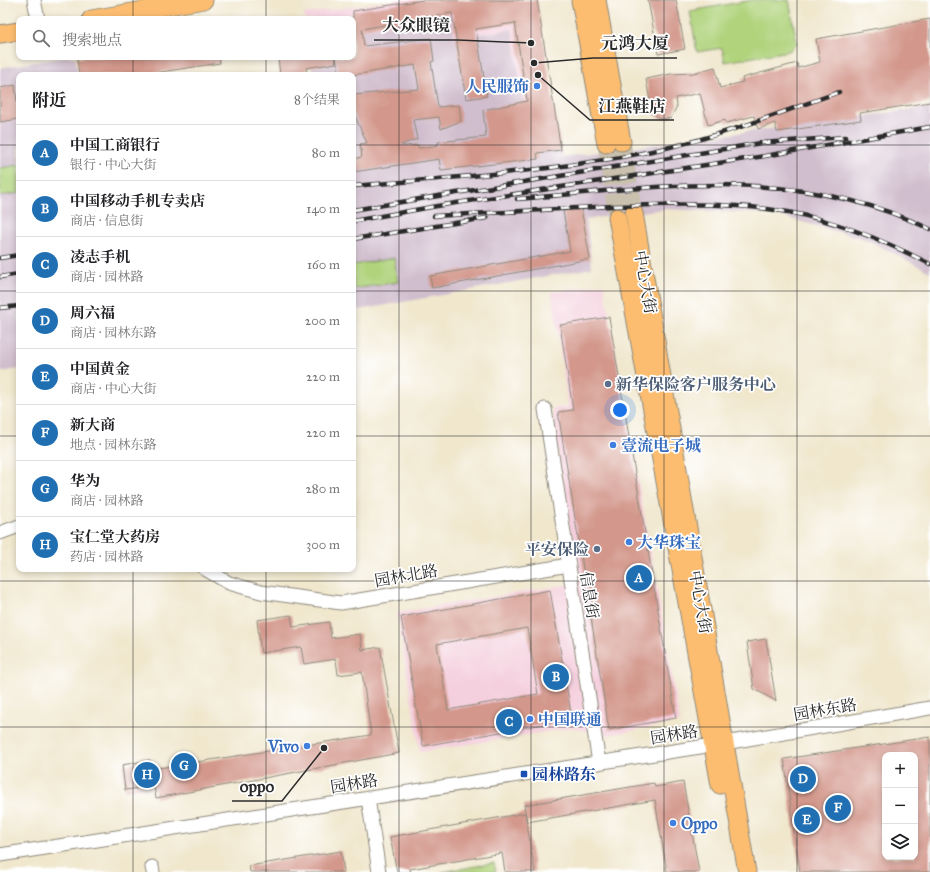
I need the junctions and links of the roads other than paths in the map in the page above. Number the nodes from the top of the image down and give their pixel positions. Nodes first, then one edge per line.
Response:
1 (34, 0) edge
2 (204, 0) edge
3 (580, 0) edge
4 (598, 0) edge
5 (37, 16) edge
6 (109, 16) edge
7 (16, 31) edge
8 (0, 34) edge
9 (634, 213) tunnel mouth
10 (617, 217) tunnel mouth
11 (545, 409) dead end
12 (16, 527) edge
13 (0, 533) edge
14 (569, 565) junction
15 (210, 572) edge
16 (930, 708) edge
17 (719, 744) junction
18 (599, 763) junction
19 (368, 798) junction
20 (0, 855) edge
21 (379, 872) edge
22 (735, 872) edge
23 (747, 872) edge

1 - 5 street
2 - 6 main road
3 - 4 main road
7 - 8 main road
9 - 17 main road, 中心大街
10 - 17 main road, 中心大街
11 - 14 street, 信息街
12 - 13 street
14 - 15 street, 园林北路
14 - 18 street, 信息街
16 - 17 street, 园林东路
17 - 18 street, 园林路
17 - 22 main road, 中心大街
17 - 23 main road, 中心大街
18 - 19 street, 园林路
19 - 20 street, 园林路
19 - 21 street

